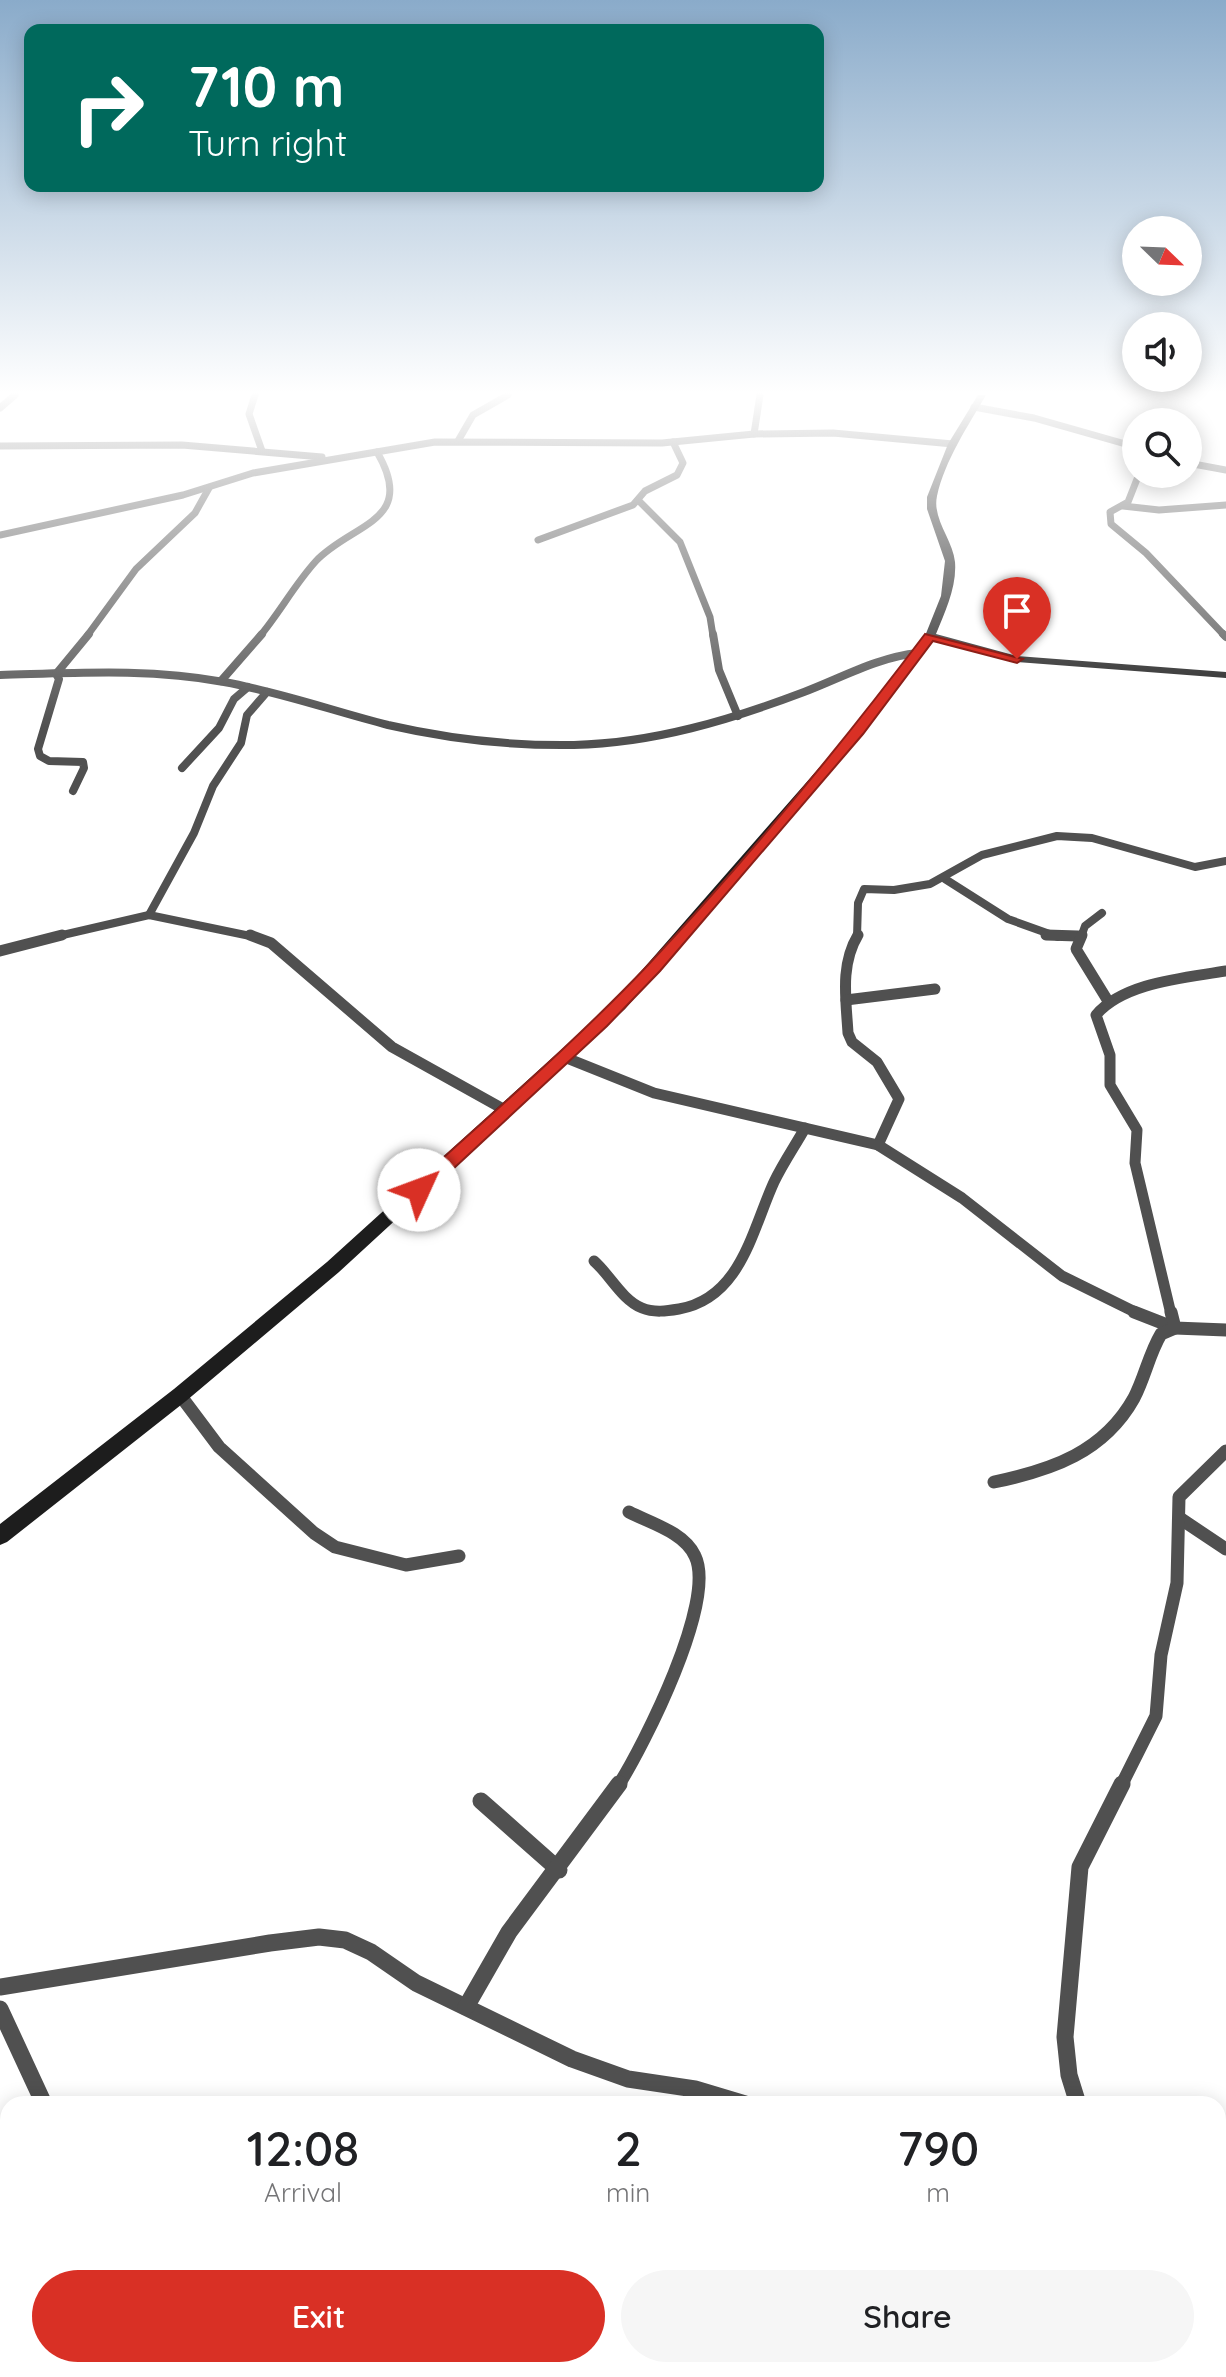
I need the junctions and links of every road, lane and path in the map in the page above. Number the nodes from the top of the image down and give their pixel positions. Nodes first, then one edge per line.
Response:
1 (129, 506) edge
2 (199, 506) edge
3 (387, 506) edge
4 (629, 506) edge
5 (644, 506) edge
6 (932, 506) edge
7 (1123, 506) joint
8 (1214, 506) edge
9 (0, 535) edge
10 (538, 540) dead end
11 (930, 636) junction
12 (1226, 637) edge
13 (918, 653) junction
14 (56, 674) junction
15 (0, 675) edge
16 (1226, 675) edge
17 (221, 681) junction
18 (248, 687) junction
19 (267, 692) junction
20 (738, 716) junction
21 (182, 768) dead end
22 (73, 791) dead end
23 (1226, 861) edge
24 (945, 879) junction
25 (1102, 913) dead end
26 (149, 915) junction
27 (1078, 936) junction
28 (0, 951) edge
29 (1226, 971) edge
30 (935, 989) dead end
31 (846, 1000) junction
32 (1108, 1001) junction
33 (564, 1057) junction
34 (505, 1110) junction
35 (805, 1128) junction
36 (878, 1145) junction
37 (594, 1261) dead end
38 (1175, 1328) junction
39 (1226, 1330) edge
40 (180, 1395) junction
41 (1226, 1451) edge
42 (994, 1482) dead end
43 (629, 1512) dead end
44 (1181, 1519) junction
45 (0, 1536) edge
46 (1226, 1549) edge
47 (459, 1556) dead end
48 (481, 1801) dead end
49 (559, 1870) junction
50 (0, 1987) edge
51 (466, 2007) junction
52 (0, 2009) edge
53 (40, 2096) edge
54 (718, 2096) edge
55 (1076, 2096) edge

1 - 9 street
2 - 14 street
3 - 17 street
4 - 10 street
5 - 20 street
6 - 11 main road
7 - 8 street
7 - 12 street
11 - 13 main road
11 - 16 main road
13 - 20 street
13 - 33 main road
14 - 15 street
14 - 17 street
14 - 22 street
17 - 18 street
18 - 19 street
18 - 21 street
19 - 20 street
19 - 26 street
23 - 24 street
24 - 27 street
24 - 31 street
25 - 27 street
26 - 28 street
26 - 34 street
27 - 32 street
29 - 32 street
30 - 31 street
31 - 36 street
32 - 38 street
33 - 34 main road
33 - 35 street
34 - 40 main road
35 - 36 street
35 - 37 street
36 - 38 street
38 - 39 street
38 - 42 street
40 - 45 main road
40 - 47 street
41 - 44 street
43 - 49 street
44 - 46 street
44 - 55 street
48 - 49 street
49 - 51 street
50 - 51 street
51 - 54 street
52 - 53 street

